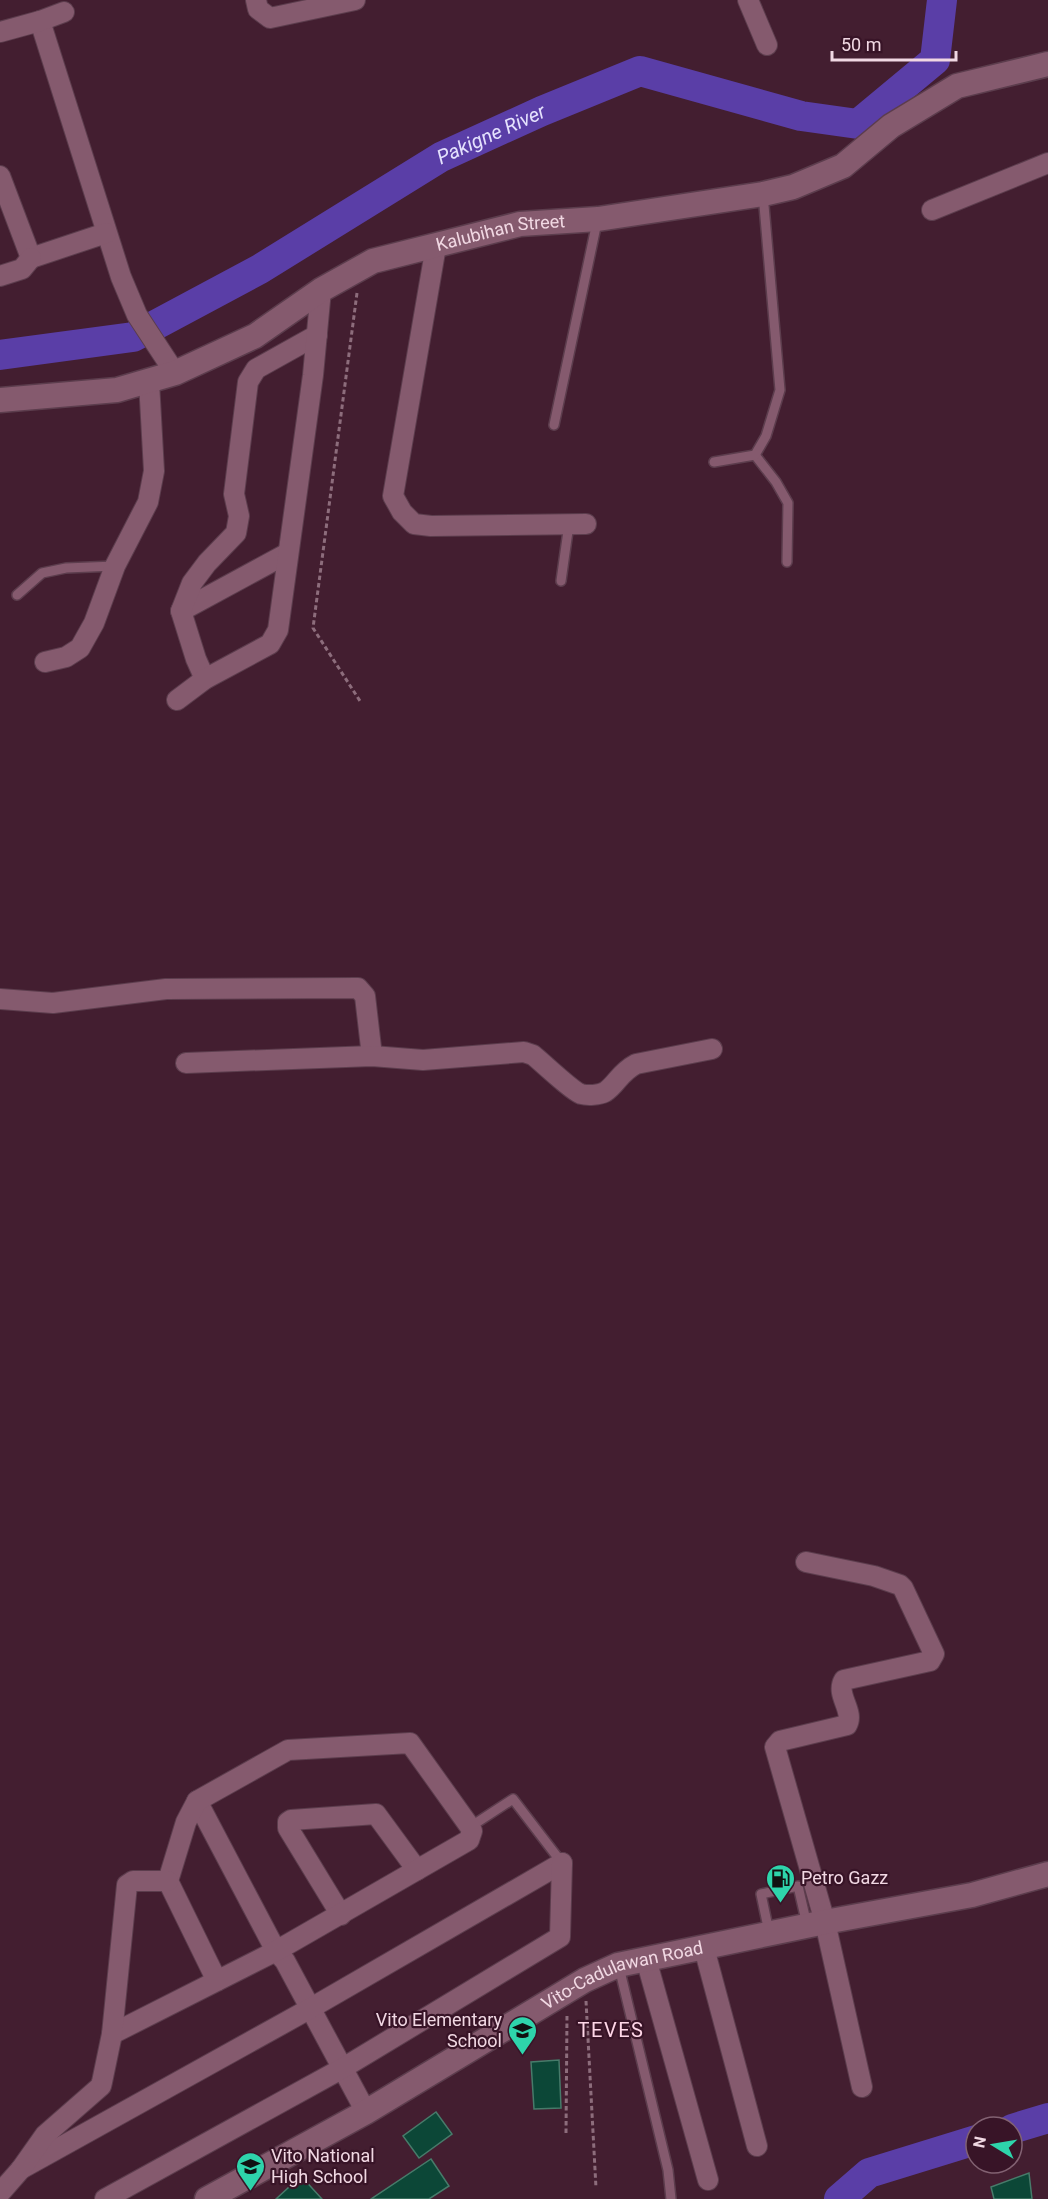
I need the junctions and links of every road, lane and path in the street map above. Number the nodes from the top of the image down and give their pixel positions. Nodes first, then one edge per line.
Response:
1 (256, 0) edge
2 (355, 0) edge
3 (748, 0) edge
4 (327, 4) edge
5 (64, 12) dead end
6 (39, 21) junction
7 (0, 32) edge
8 (767, 45) dead end
9 (1048, 64) edge
10 (1048, 163) edge
11 (0, 176) edge
12 (763, 194) junction
13 (4, 201) edge
14 (932, 210) dead end
15 (598, 219) junction
16 (106, 233) junction
17 (436, 246) junction
18 (31, 258) junction
19 (360, 268) junction
20 (0, 276) edge
21 (321, 290) junction
22 (317, 334) junction
23 (175, 374) junction
24 (149, 382) junction
25 (0, 400) edge
26 (554, 425) dead end
27 (755, 455) junction
28 (714, 462) dead end
29 (577, 524) joint
30 (288, 553) junction
31 (787, 562) dead end
32 (115, 566) junction
33 (561, 581) dead end
34 (17, 595) dead end
35 (181, 611) junction
36 (45, 662) dead end
37 (205, 679) junction
38 (177, 700) dead end
39 (360, 701) dead end
40 (0, 999) edge
41 (712, 1049) dead end
42 (372, 1056) junction
43 (186, 1063) dead end
44 (806, 1562) dead end
45 (197, 1801) junction
46 (470, 1827) junction
47 (562, 1863) junction
48 (417, 1870) junction
49 (1048, 1874) edge
50 (168, 1881) junction
51 (341, 1915) junction
52 (814, 1916) junction
53 (769, 1934) junction
54 (704, 1948) junction
55 (276, 1951) junction
56 (646, 1959) junction
57 (618, 1965) junction
58 (217, 1981) junction
59 (577, 1986) junction
60 (306, 2011) junction
61 (112, 2034) junction
62 (338, 2071) junction
63 (862, 2087) dead end
64 (361, 2115) junction
65 (566, 2133) dead end
66 (757, 2146) dead end
67 (21, 2169) junction
68 (708, 2180) dead end
69 (596, 2188) dead end
70 (0, 2193) edge
71 (105, 2199) edge
72 (207, 2199) edge
73 (670, 2199) edge

1 - 4 street
2 - 4 street
3 - 8 street
5 - 6 street
6 - 7 street
6 - 16 street
9 - 12 street, Kalubihan Street
10 - 14 street
11 - 13 street
12 - 15 street, Kalubihan Street
12 - 27 lane
13 - 18 street
15 - 17 street, Kalubihan Street
15 - 26 lane
16 - 18 street
16 - 23 street
17 - 19 street, Kalubihan Street
17 - 29 street
18 - 20 street
19 - 21 street, Kalubihan Street
19 - 39 path
21 - 22 street
21 - 23 street, Kalubihan Street
22 - 30 street
22 - 35 street
23 - 24 street, Kalubihan Street
24 - 25 street, Kalubihan Street
24 - 32 street
27 - 28 lane
27 - 31 lane
29 - 33 lane
30 - 35 street
30 - 37 street
32 - 34 lane
32 - 36 street
35 - 37 street
37 - 38 street
40 - 42 street
41 - 42 street
42 - 43 street
44 - 52 street
45 - 46 street
45 - 50 street
45 - 55 street
46 - 47 lane
46 - 48 street
47 - 60 street
47 - 62 street
48 - 51 street
48 - 51 street
49 - 52 street, Vito-Cadulawan Road
50 - 58 street
50 - 61 street
51 - 55 street
52 - 53 street, Vito-Cadulawan Road
52 - 53 lane
52 - 63 street
53 - 54 street, Vito-Cadulawan Road
54 - 56 street, Vito-Cadulawan Road
54 - 66 street
55 - 58 street
55 - 60 street
56 - 57 street, Vito-Cadulawan Road
56 - 68 street
57 - 59 street, Vito-Cadulawan Road
57 - 73 lane
58 - 61 street
59 - 64 street, Vito-Cadulawan Road
59 - 65 path
59 - 69 path
60 - 62 street
60 - 67 street
61 - 67 street
62 - 64 street
62 - 71 street
64 - 72 street, Vito-Cadulawan Road
67 - 70 street

